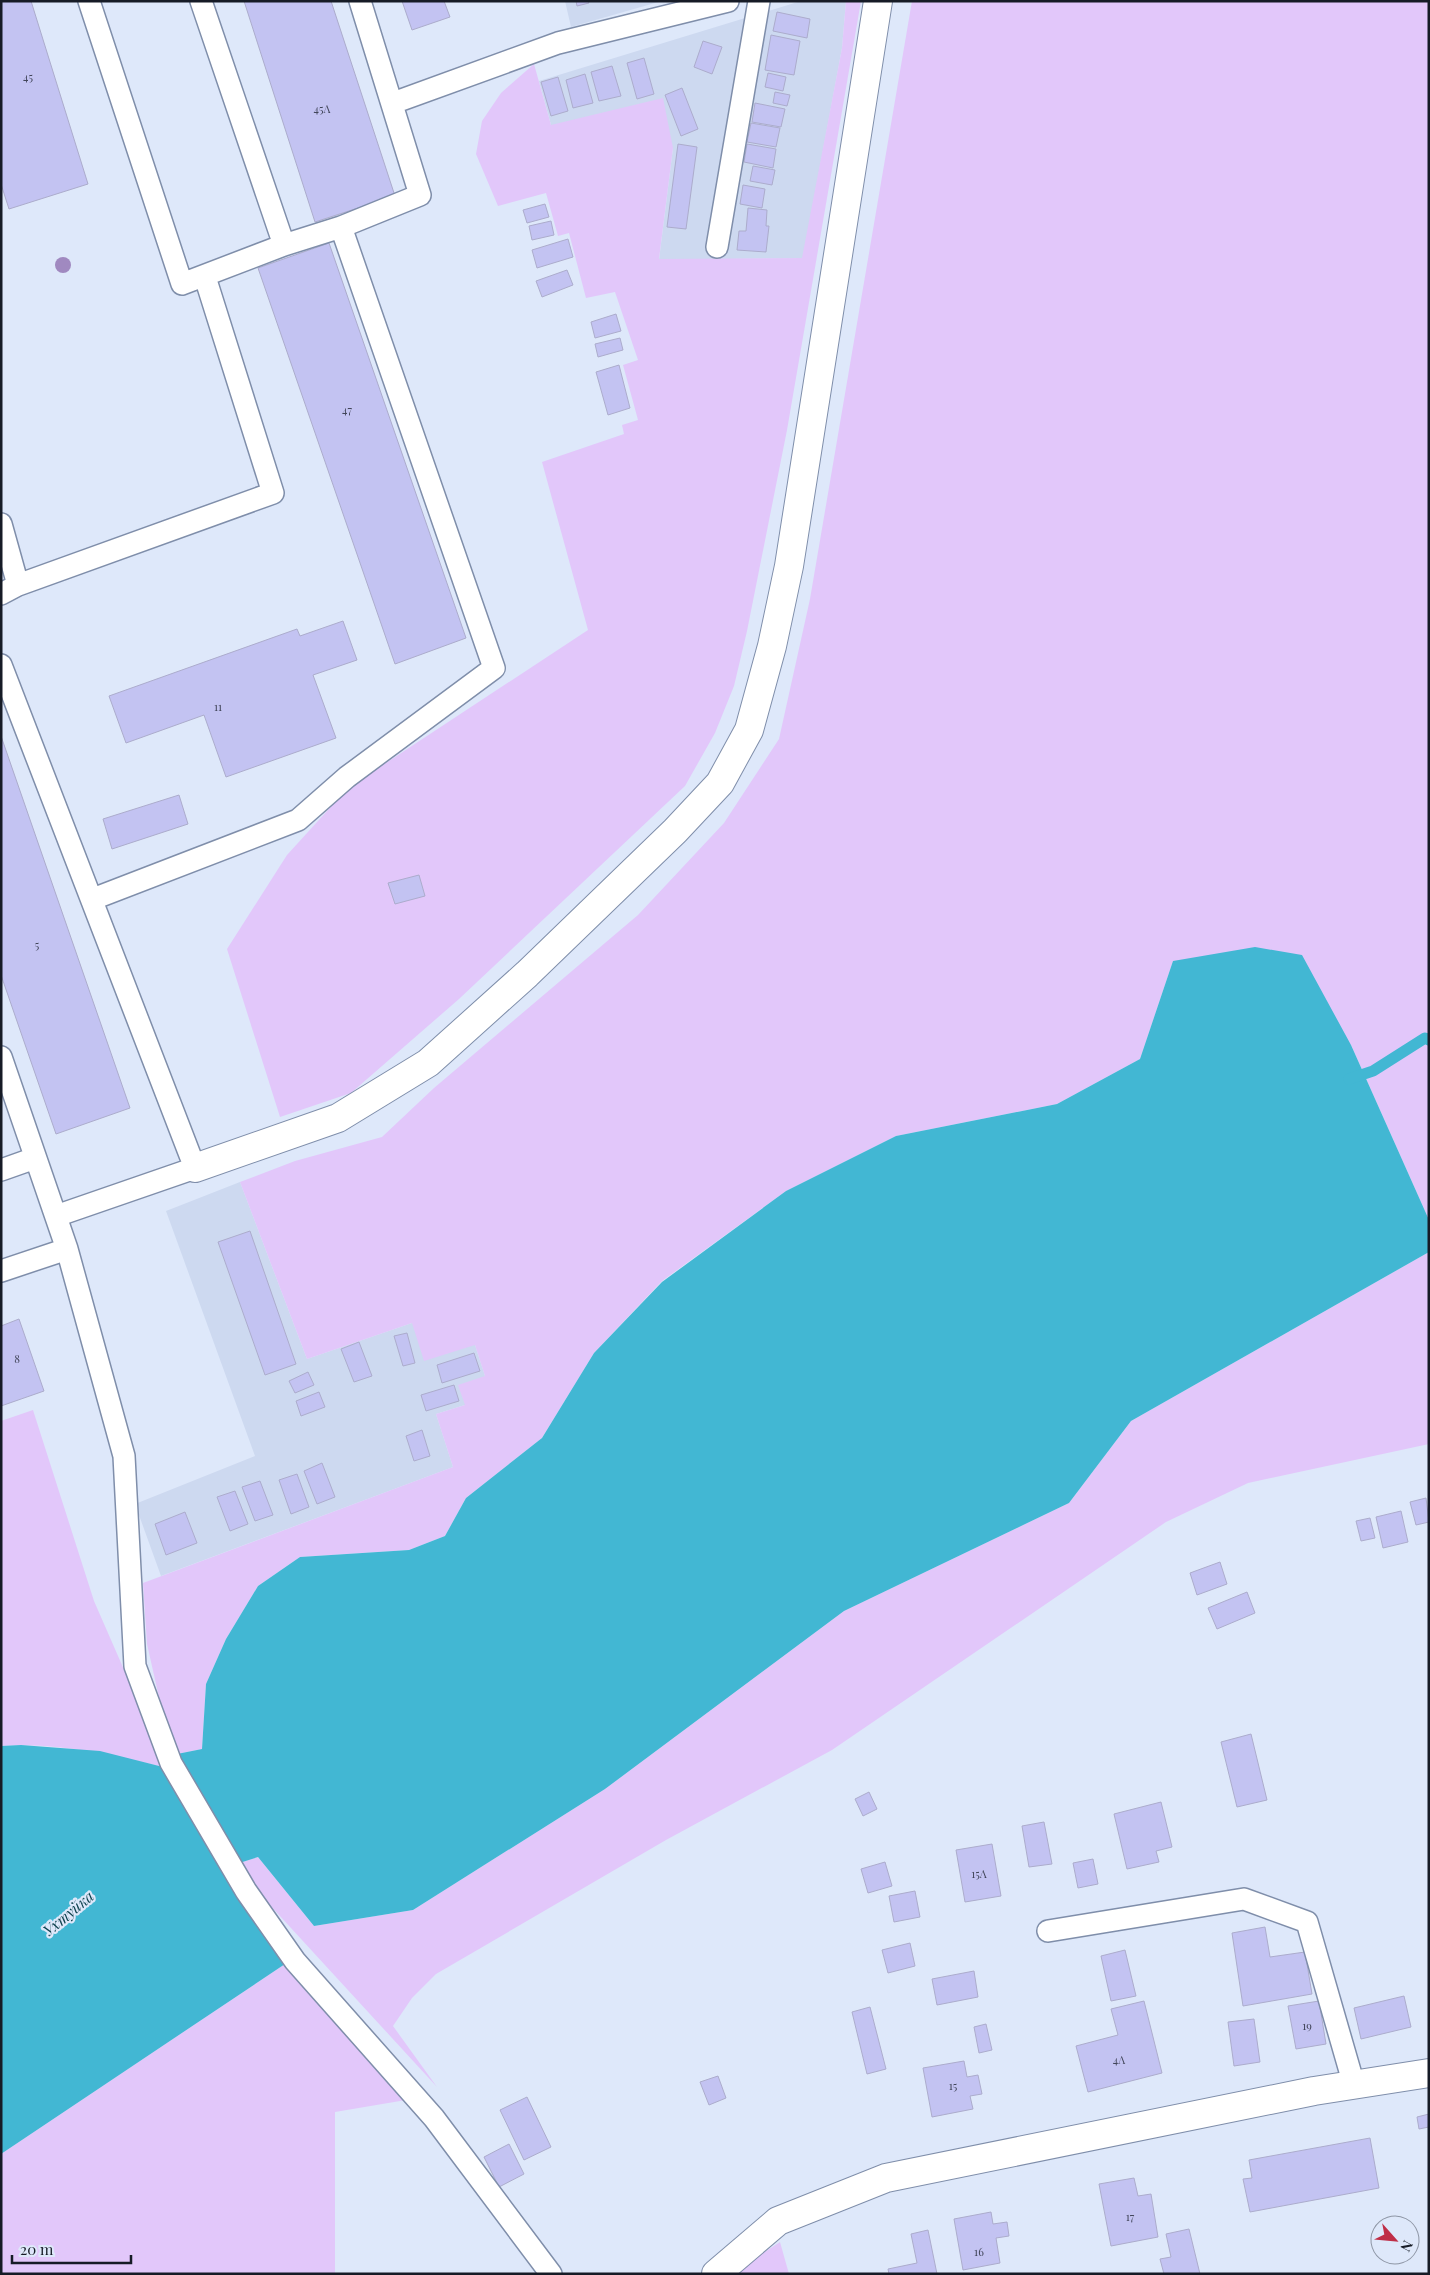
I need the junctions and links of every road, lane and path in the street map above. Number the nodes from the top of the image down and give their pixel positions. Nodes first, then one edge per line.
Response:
1 (90, 1) edge
2 (201, 1) edge
3 (360, 1) edge
4 (728, 1) edge
5 (759, 1) edge
6 (878, 1) edge
7 (393, 103) junction
8 (341, 227) junction
9 (284, 245) junction
10 (717, 247) dead end
11 (205, 277) junction
12 (1, 524) edge
13 (10, 589) edge
14 (1, 665) edge
15 (93, 898) junction
16 (1, 1057) edge
17 (35, 1158) junction
18 (195, 1168) junction
19 (1, 1170) edge
20 (56, 1216) junction
21 (67, 1249) junction
22 (1, 1271) edge
23 (1048, 1931) dead end
24 (1429, 2073) edge
25 (1354, 2084) junction
26 (551, 2274) edge
27 (716, 2274) edge

1 - 11 lane
2 - 9 lane
3 - 7 lane
4 - 7 lane
5 - 10 lane
6 - 18 street
7 - 8 lane
8 - 9 lane
8 - 15 lane
9 - 11 lane
11 - 13 lane
12 - 13 lane
14 - 15 lane
15 - 18 lane
16 - 17 lane
17 - 19 lane
17 - 20 lane
18 - 20 lane
20 - 21 lane
21 - 22 lane
21 - 26 lane
23 - 25 lane
24 - 25 street
25 - 27 street

